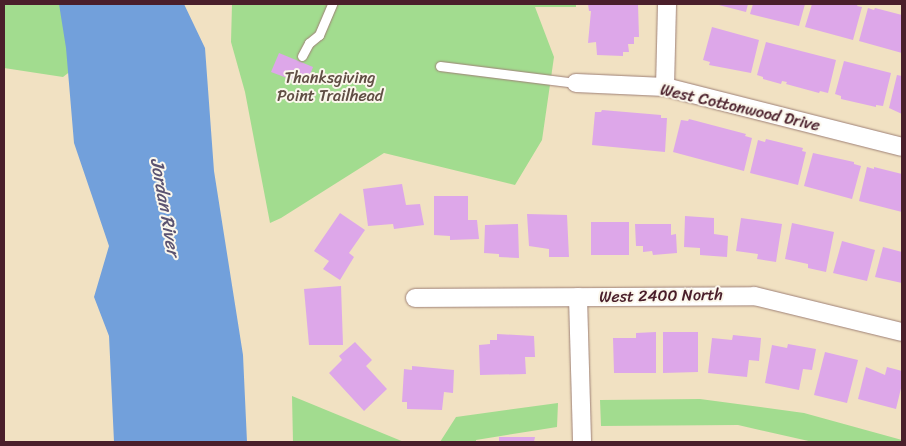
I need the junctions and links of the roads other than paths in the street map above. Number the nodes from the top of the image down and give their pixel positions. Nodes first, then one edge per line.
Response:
1 (332, 4) edge
2 (667, 4) edge
3 (302, 56) dead end
4 (440, 66) dead end
5 (576, 84) joint
6 (665, 87) junction
7 (902, 147) edge
8 (578, 297) junction
9 (415, 298) dead end
10 (902, 332) edge
11 (582, 442) edge

1 - 3 lane
2 - 6 street
4 - 5 lane
5 - 6 street, West Cottonwood Drive
6 - 7 street, West Cottonwood Drive
8 - 9 street, West 2400 North
8 - 10 street, West 2400 North
8 - 11 street

